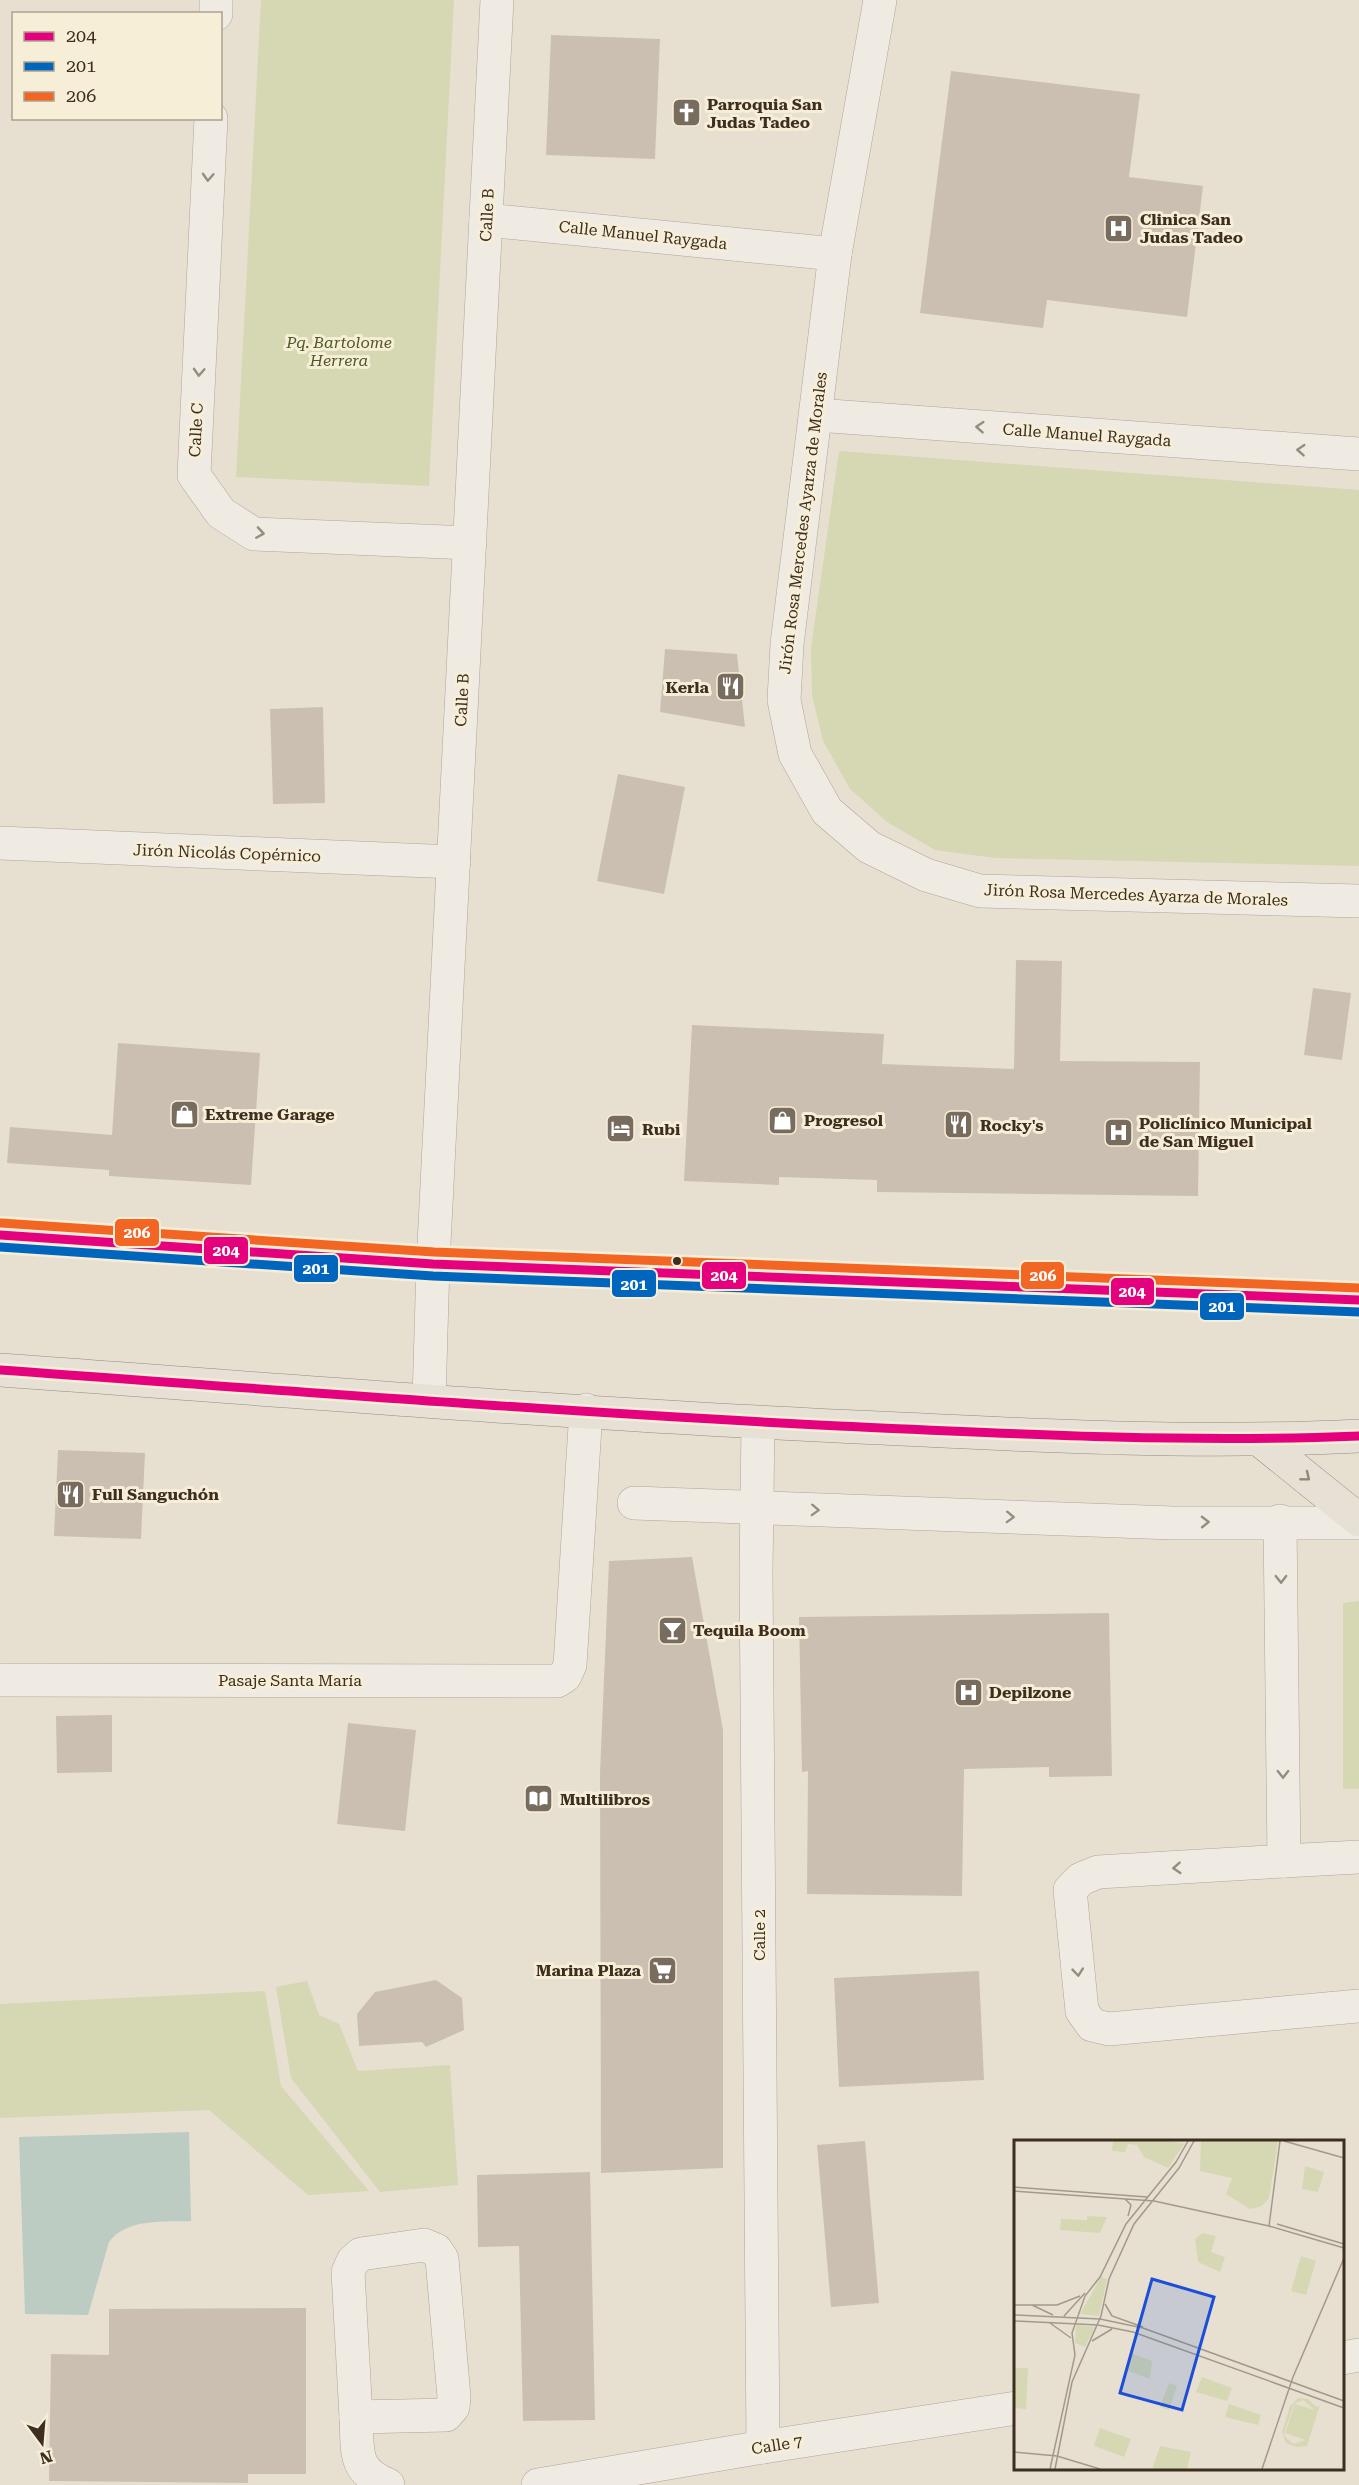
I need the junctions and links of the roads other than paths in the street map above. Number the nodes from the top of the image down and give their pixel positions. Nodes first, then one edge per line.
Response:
1 (497, 0) edge
2 (880, 0) edge
3 (211, 120) edge
4 (486, 220) junction
5 (835, 254) junction
6 (816, 415) junction
7 (1359, 454) edge
8 (470, 543) junction
9 (0, 843) edge
10 (454, 862) junction
11 (1359, 901) edge
12 (0, 1235) edge
13 (433, 1264) junction
14 (1359, 1300) edge
15 (0, 1370) edge
16 (429, 1400) junction
17 (586, 1410) junction
18 (758, 1423) junction
19 (1359, 1436) edge
20 (1261, 1441) junction
21 (634, 1503) dead end
22 (756, 1508) junction
23 (1280, 1521) junction
24 (1359, 1521) edge
25 (0, 1680) edge
26 (1359, 1857) edge
27 (1284, 1861) junction
28 (1359, 2006) edge
29 (1359, 2355) edge
30 (1344, 2358) edge
31 (1014, 2408) edge
32 (356, 2417) junction
33 (763, 2447) junction
34 (628, 2477) edge
35 (387, 2485) edge
36 (538, 2485) edge

1 - 4 street, Calle B
2 - 5 street, Jirón Rosa Mercedes Ayarza de Morales
3 -> 8 street, Calle C
4 - 5 street, Calle Manuel Raygada
4 - 8 street, Calle B
5 - 6 street, Jirón Rosa Mercedes Ayarza de Morales
7 -> 6 street, Calle Manuel Raygada
6 - 11 street, Jirón Rosa Mercedes Ayarza de Morales
8 - 10 street, Calle B
9 - 10 street, Jirón Nicolás Copérnico
10 - 13 street, Calle B
12 - 13 main road
13 - 14 main road
13 - 16 street, Calle B
15 - 16 main road
16 - 17 main road
17 - 18 main road
17 - 25 street, Pasaje Santa María
18 - 20 main road
18 - 22 street, Calle 2
19 - 20 main road
20 -> 24 main road
21 - 22 street
22 -> 23 street
22 - 33 street, Calle 2
23 - 24 street
23 -> 27 street
26 - 27 street
27 -> 28 street
29 - 30 street
31 - 33 street, Calle 7
32 - 32 street
32 - 35 street
33 - 34 street, Calle 7
34 - 36 street, Calle 7

